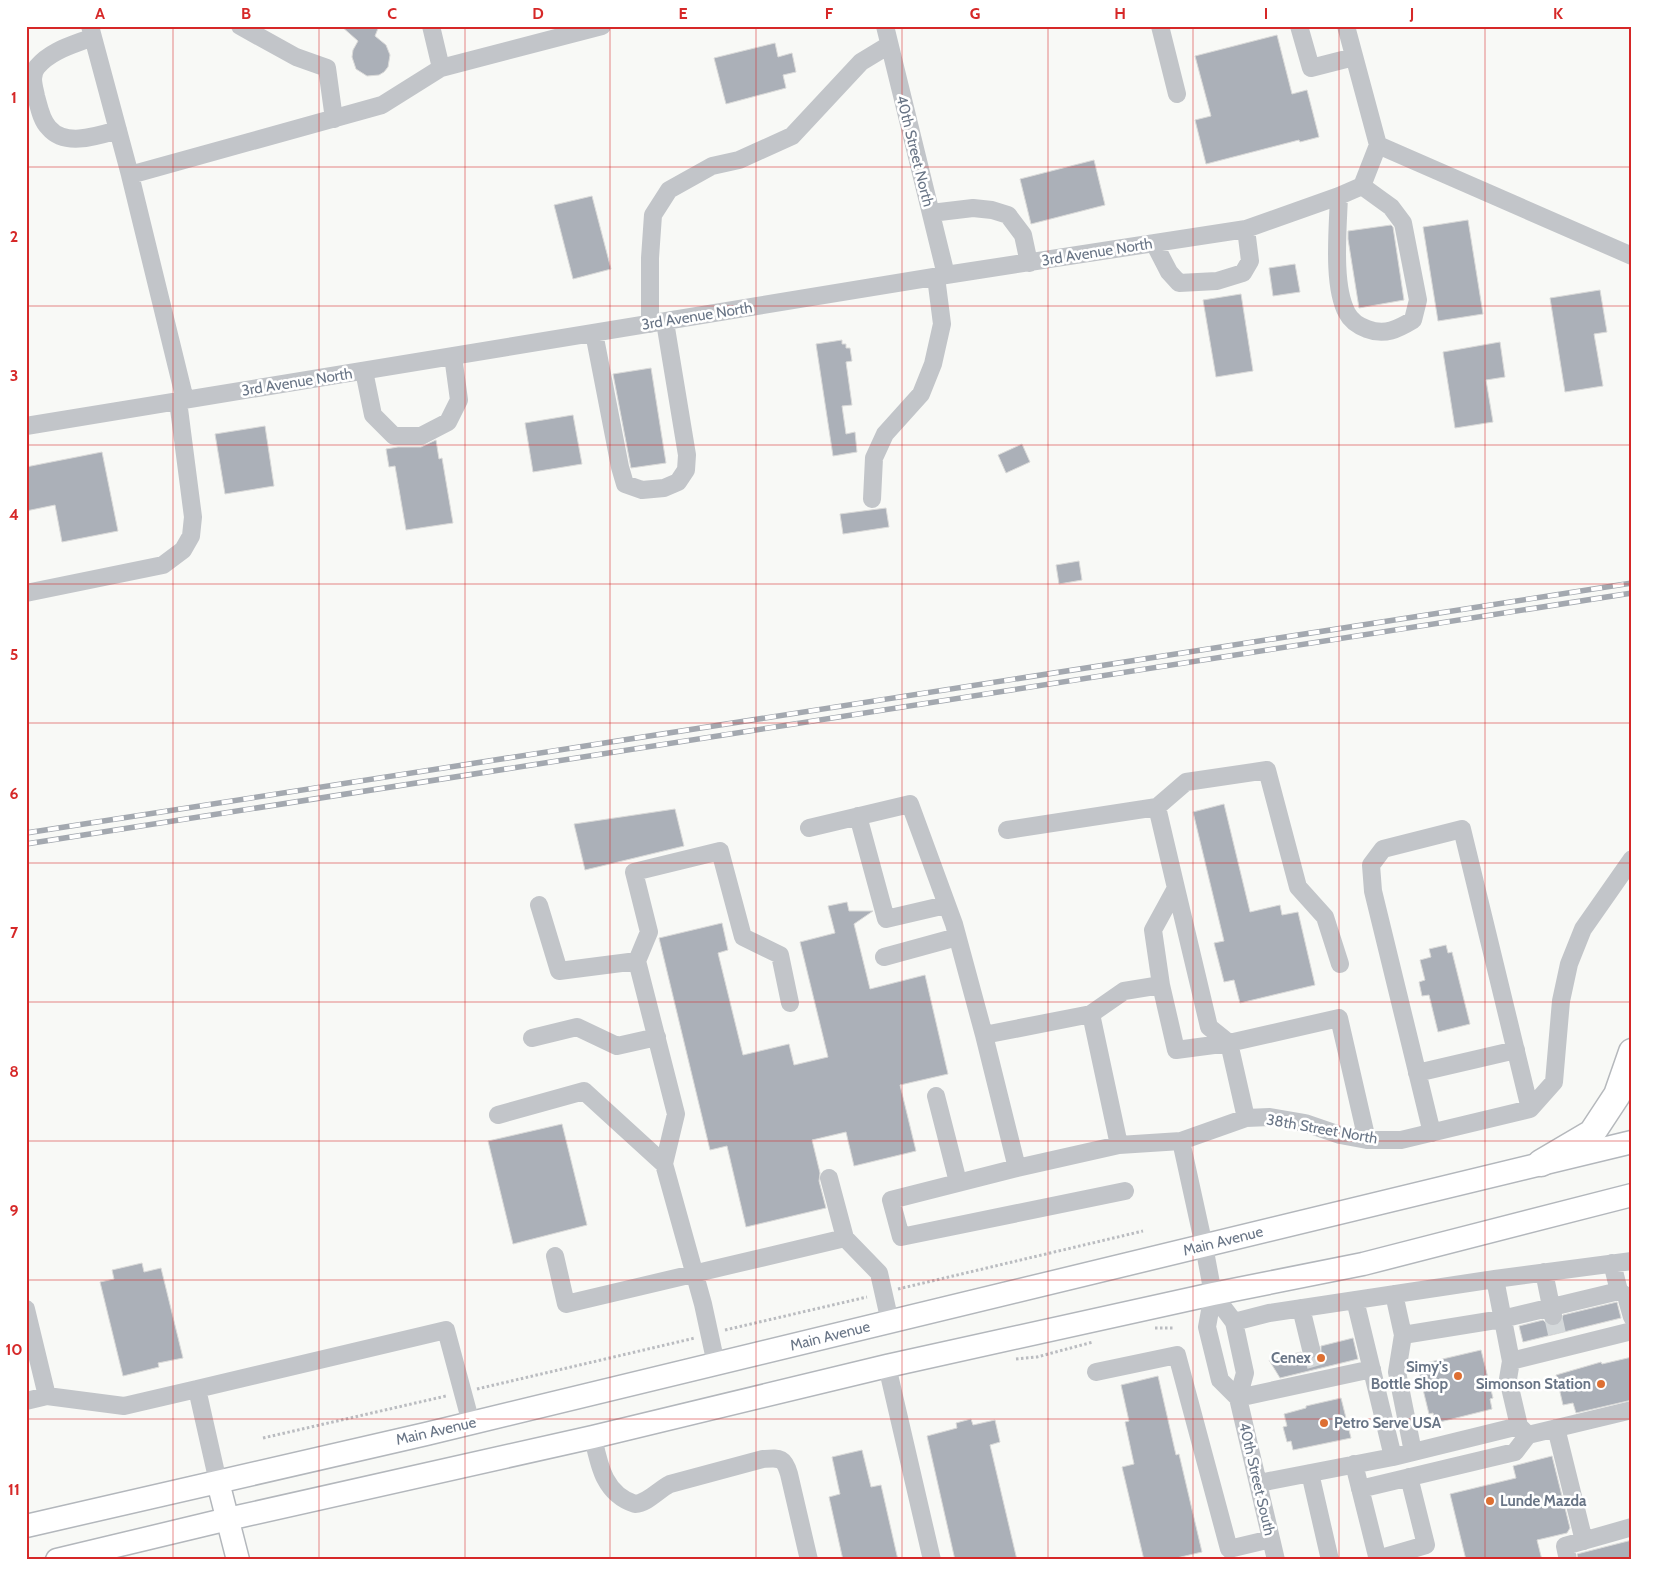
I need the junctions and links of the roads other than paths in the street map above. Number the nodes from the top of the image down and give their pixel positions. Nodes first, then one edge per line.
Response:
1 (240, 26) edge
2 (431, 26) edge
3 (602, 26) edge
4 (885, 26) edge
5 (1160, 26) edge
6 (1299, 26) edge
7 (1346, 26) edge
8 (92, 32) edge
9 (549, 33) edge
10 (889, 45) junction
11 (1354, 57) junction
12 (441, 68) junction
13 (1177, 94) dead end
14 (334, 119) junction
15 (118, 130) junction
16 (1378, 145) junction
17 (130, 175) junction
18 (1362, 186) junction
19 (1340, 196) junction
20 (931, 213) junction
21 (1246, 229) junction
22 (1154, 243) junction
23 (1632, 256) edge
24 (1029, 263) junction
25 (941, 276) junction
26 (657, 323) junction
27 (594, 333) junction
28 (453, 356) junction
29 (364, 371) junction
30 (181, 401) junction
31 (26, 426) edge
32 (872, 500) dead end
33 (26, 593) edge
34 (1157, 807) junction
35 (858, 816) junction
36 (809, 828) dead end
37 (1007, 830) dead end
38 (1632, 859) edge
39 (1176, 888) junction
40 (539, 905) dead end
41 (946, 905) junction
42 (958, 937) junction
43 (884, 957) dead end
44 (636, 961) junction
45 (1340, 964) dead end
46 (1161, 985) junction
47 (790, 1002) dead end
48 (1091, 1014) junction
49 (984, 1035) junction
50 (657, 1037) junction
51 (532, 1038) dead end
52 (1229, 1042) junction
53 (1516, 1050) junction
54 (1632, 1052) edge
55 (1417, 1074) junction
56 (936, 1096) dead end
57 (1530, 1109) junction
58 (498, 1114) dead end
59 (1246, 1118) junction
60 (1432, 1133) junction
61 (1367, 1140) junction
62 (1181, 1141) junction
63 (1632, 1142) edge
64 (1119, 1145) junction
65 (1541, 1163) junction
66 (664, 1164) junction
67 (1017, 1168) junction
68 (830, 1178) dead end
69 (958, 1182) junction
70 (1125, 1190) dead end
71 (1632, 1194) edge
72 (845, 1238) junction
73 (1204, 1246) junction
74 (555, 1256) dead end
75 (1632, 1261) edge
76 (1612, 1263) junction
77 (1544, 1272) junction
78 (695, 1274) junction
79 (1495, 1279) junction
80 (1619, 1291) junction
81 (1213, 1294) junction
82 (1394, 1294) junction
83 (1355, 1300) junction
84 (1301, 1308) junction
85 (26, 1310) edge
86 (1552, 1311) junction
87 (1632, 1317) edge
88 (1502, 1319) junction
89 (890, 1322) junction
90 (1234, 1322) junction
91 (1632, 1332) edge
92 (1403, 1335) junction
93 (1312, 1349) tunnel mouth
94 (1511, 1361) junction
95 (716, 1364) junction
96 (887, 1366) junction
97 (1372, 1369) junction
98 (1096, 1372) dead end
99 (197, 1389) junction
100 (47, 1396) junction
101 (1238, 1398) junction
102 (26, 1401) edge
103 (1632, 1410) edge
104 (471, 1423) junction
105 (1556, 1428) junction
106 (1523, 1430) junction
107 (593, 1437) junction
108 (1413, 1452) junction
109 (1393, 1457) junction
110 (1354, 1464) junction
111 (1310, 1473) junction
112 (1409, 1477) junction
113 (218, 1482) junction
114 (1259, 1483) junction
115 (1360, 1489) junction
116 (228, 1518) junction
117 (26, 1526) edge
118 (1632, 1528) edge
119 (1272, 1539) junction
120 (1584, 1541) junction
121 (1378, 1559) edge
122 (57, 1560) edge
123 (238, 1560) edge
124 (809, 1560) edge
125 (932, 1560) edge
126 (1276, 1560) edge
127 (1330, 1560) edge
128 (1568, 1560) edge

1 - 14 street
2 - 12 street
3 - 9 street
4 - 10 street, 40th Street North
5 - 13 street
6 - 11 street
7 - 11 street
8 - 15 street
8 - 15 street
9 - 12 street
10 - 20 street, 40th Street North
10 - 26 street
11 - 16 street
12 - 14 street
14 - 17 street
15 - 17 street
16 - 18 street
16 - 23 street
17 - 30 street
18 - 19 street, 3rd Avenue North
18 - 19 street
19 - 21 street, 3rd Avenue North
20 - 24 street
20 - 25 street, 40th Street North
21 - 22 street, 3rd Avenue North
21 - 22 street
22 - 24 street, 3rd Avenue North
24 - 25 street, 3rd Avenue North
25 - 26 street, 3rd Avenue North
25 - 32 street, 40th Street North
26 - 27 street, 3rd Avenue North
26 - 27 street
27 - 28 street, 3rd Avenue North
28 - 29 street, 3rd Avenue North
28 - 29 street
29 - 30 street, 3rd Avenue North
30 - 31 street, 3rd Avenue North
30 - 33 street
34 - 37 street
34 - 39 street
34 - 45 street
35 - 36 street
35 - 41 street
35 - 41 street
38 - 57 street
39 - 46 street
39 - 52 street
40 - 44 street
41 - 42 street
42 - 43 street
42 - 49 street
44 - 47 street
44 - 50 street
46 - 48 street
46 - 52 street
48 - 49 street
48 - 64 street
49 - 67 street
50 - 51 street
50 - 66 street
52 - 59 street
52 - 61 street
53 - 55 street
53 - 55 street
53 - 57 street
54 - 65 highway
55 - 60 street
56 - 69 street
57 - 60 street, 38th Street North
58 - 66 street
59 - 61 street, 38th Street North
59 - 62 street, 38th Street North
60 - 61 street, 38th Street North
62 - 64 street, 38th Street North
62 - 73 street
63 - 65 main road, Main Avenue
64 - 67 street, 38th Street North
65 - 73 main road, Main Avenue
66 - 78 street
67 - 69 street, 38th Street North
68 - 72 street
69 - 70 street, 38th Street North
71 - 81 main road
72 - 78 street
72 - 89 street
73 - 81 street
73 - 89 main road, Main Avenue
74 - 78 street
75 - 76 street
76 - 77 street
76 - 80 street
77 - 79 street
77 - 86 street
78 - 95 street
79 - 82 street
79 - 88 street
80 - 86 street
80 - 87 street
81 - 90 street, 40th Street South
81 - 96 main road
81 - 101 street
82 - 83 street
82 - 92 street
83 - 84 street
83 - 97 street
84 - 90 street
84 - 93 street
85 - 100 street
86 - 88 street
88 - 92 street
88 - 94 street
89 - 95 main road, Main Avenue
90 - 101 street, 40th Street South
91 - 94 street
92 - 108 street
94 - 106 street
95 - 104 main road, Main Avenue
96 - 107 main road
96 - 125 street
97 - 101 street
97 - 109 street
98 - 119 street
99 - 100 street
99 - 104 street
99 - 113 street
100 - 102 street
101 - 114 street, 40th Street South
103 - 105 street
104 - 113 main road, Main Avenue
105 - 106 street
105 - 120 street
106 - 108 street
106 - 112 street
107 - 116 main road
107 - 124 street
108 - 109 street
109 - 110 street
110 - 111 street
110 - 115 street
111 - 114 street
111 - 127 street
112 - 115 street
112 - 121 street
113 - 116 main road
113 - 117 main road, Main Avenue
114 - 119 street, 40th Street South
115 - 121 street
116 - 122 main road
116 - 123 main road
118 - 120 street
119 - 126 street, 40th Street South
120 - 128 street

